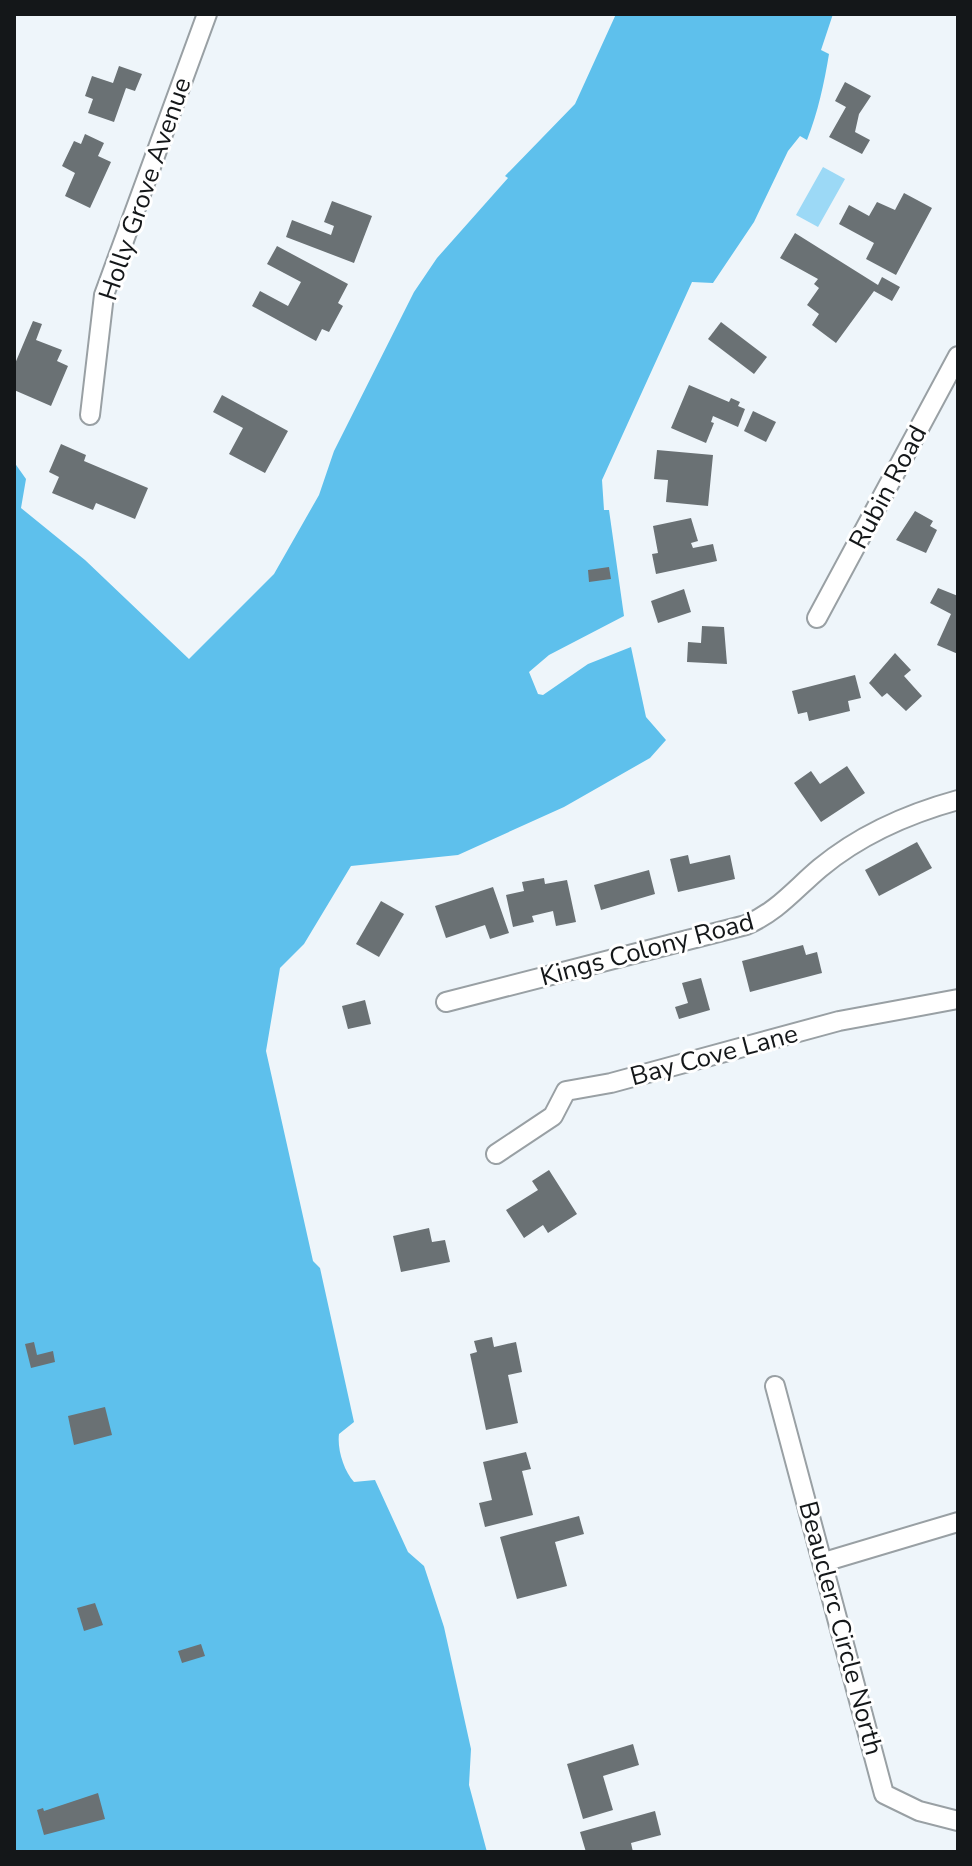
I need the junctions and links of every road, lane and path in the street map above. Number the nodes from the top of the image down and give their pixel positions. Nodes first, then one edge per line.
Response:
1 (207, 14) edge
2 (958, 356) edge
3 (90, 415) dead end
4 (817, 618) dead end
5 (958, 800) edge
6 (958, 999) edge
7 (446, 1002) dead end
8 (496, 1154) dead end
9 (775, 1386) dead end
10 (958, 1522) edge
11 (824, 1562) junction
12 (958, 1821) edge

1 - 3 street, Holly Grove Avenue
2 - 4 street, Rubin Road
5 - 7 street, Kings Colony Road
6 - 8 street, Bay Cove Lane
9 - 11 street, Beauclerc Circle North
10 - 11 street
11 - 12 street, Beauclerc Circle North

